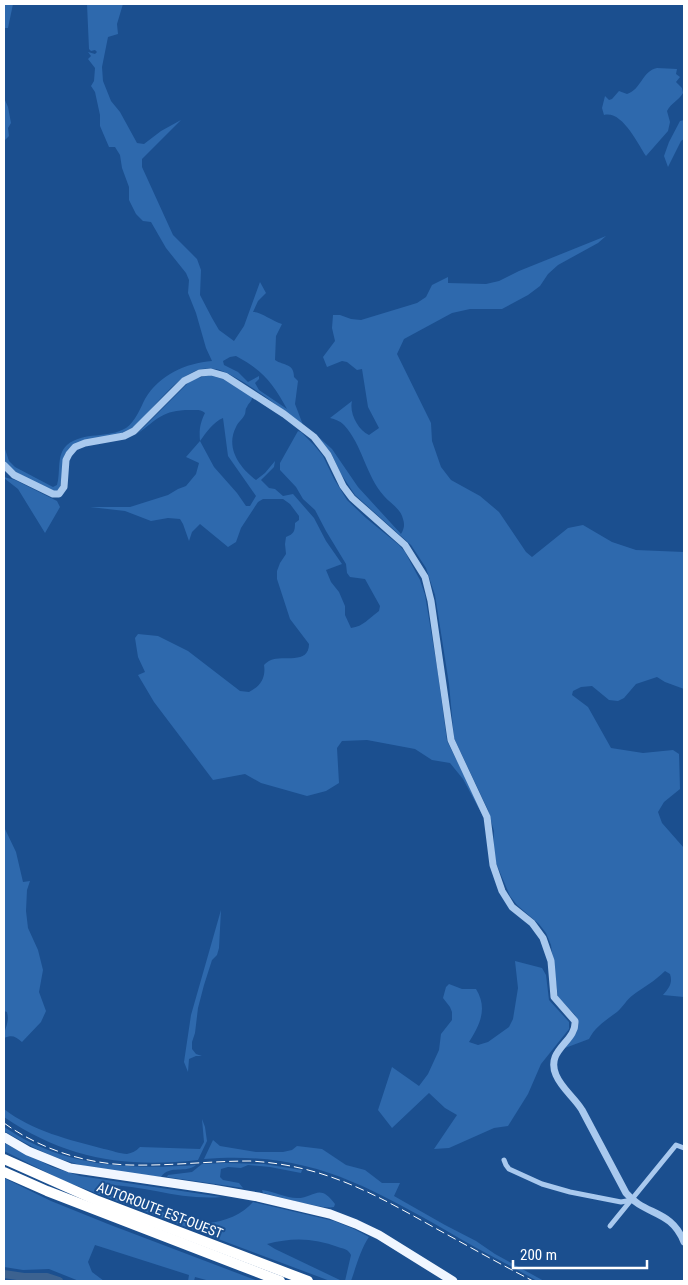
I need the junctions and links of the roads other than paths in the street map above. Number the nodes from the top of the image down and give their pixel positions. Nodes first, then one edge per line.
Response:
1 (4, 465) edge
2 (4, 1137) edge
3 (684, 1148) edge
4 (4, 1159) edge
5 (504, 1160) dead end
6 (4, 1172) edge
7 (632, 1200) junction
8 (610, 1226) dead end
9 (684, 1242) edge
10 (280, 1281) edge
11 (308, 1281) edge
12 (453, 1281) edge

1 - 7 street
2 - 12 main road
3 - 7 street
4 - 11 highway, AUTOROUTE EST-OUEST
5 - 7 street
6 - 10 highway, AUTOROUTE EST-OUEST
7 - 8 street
7 - 9 street

